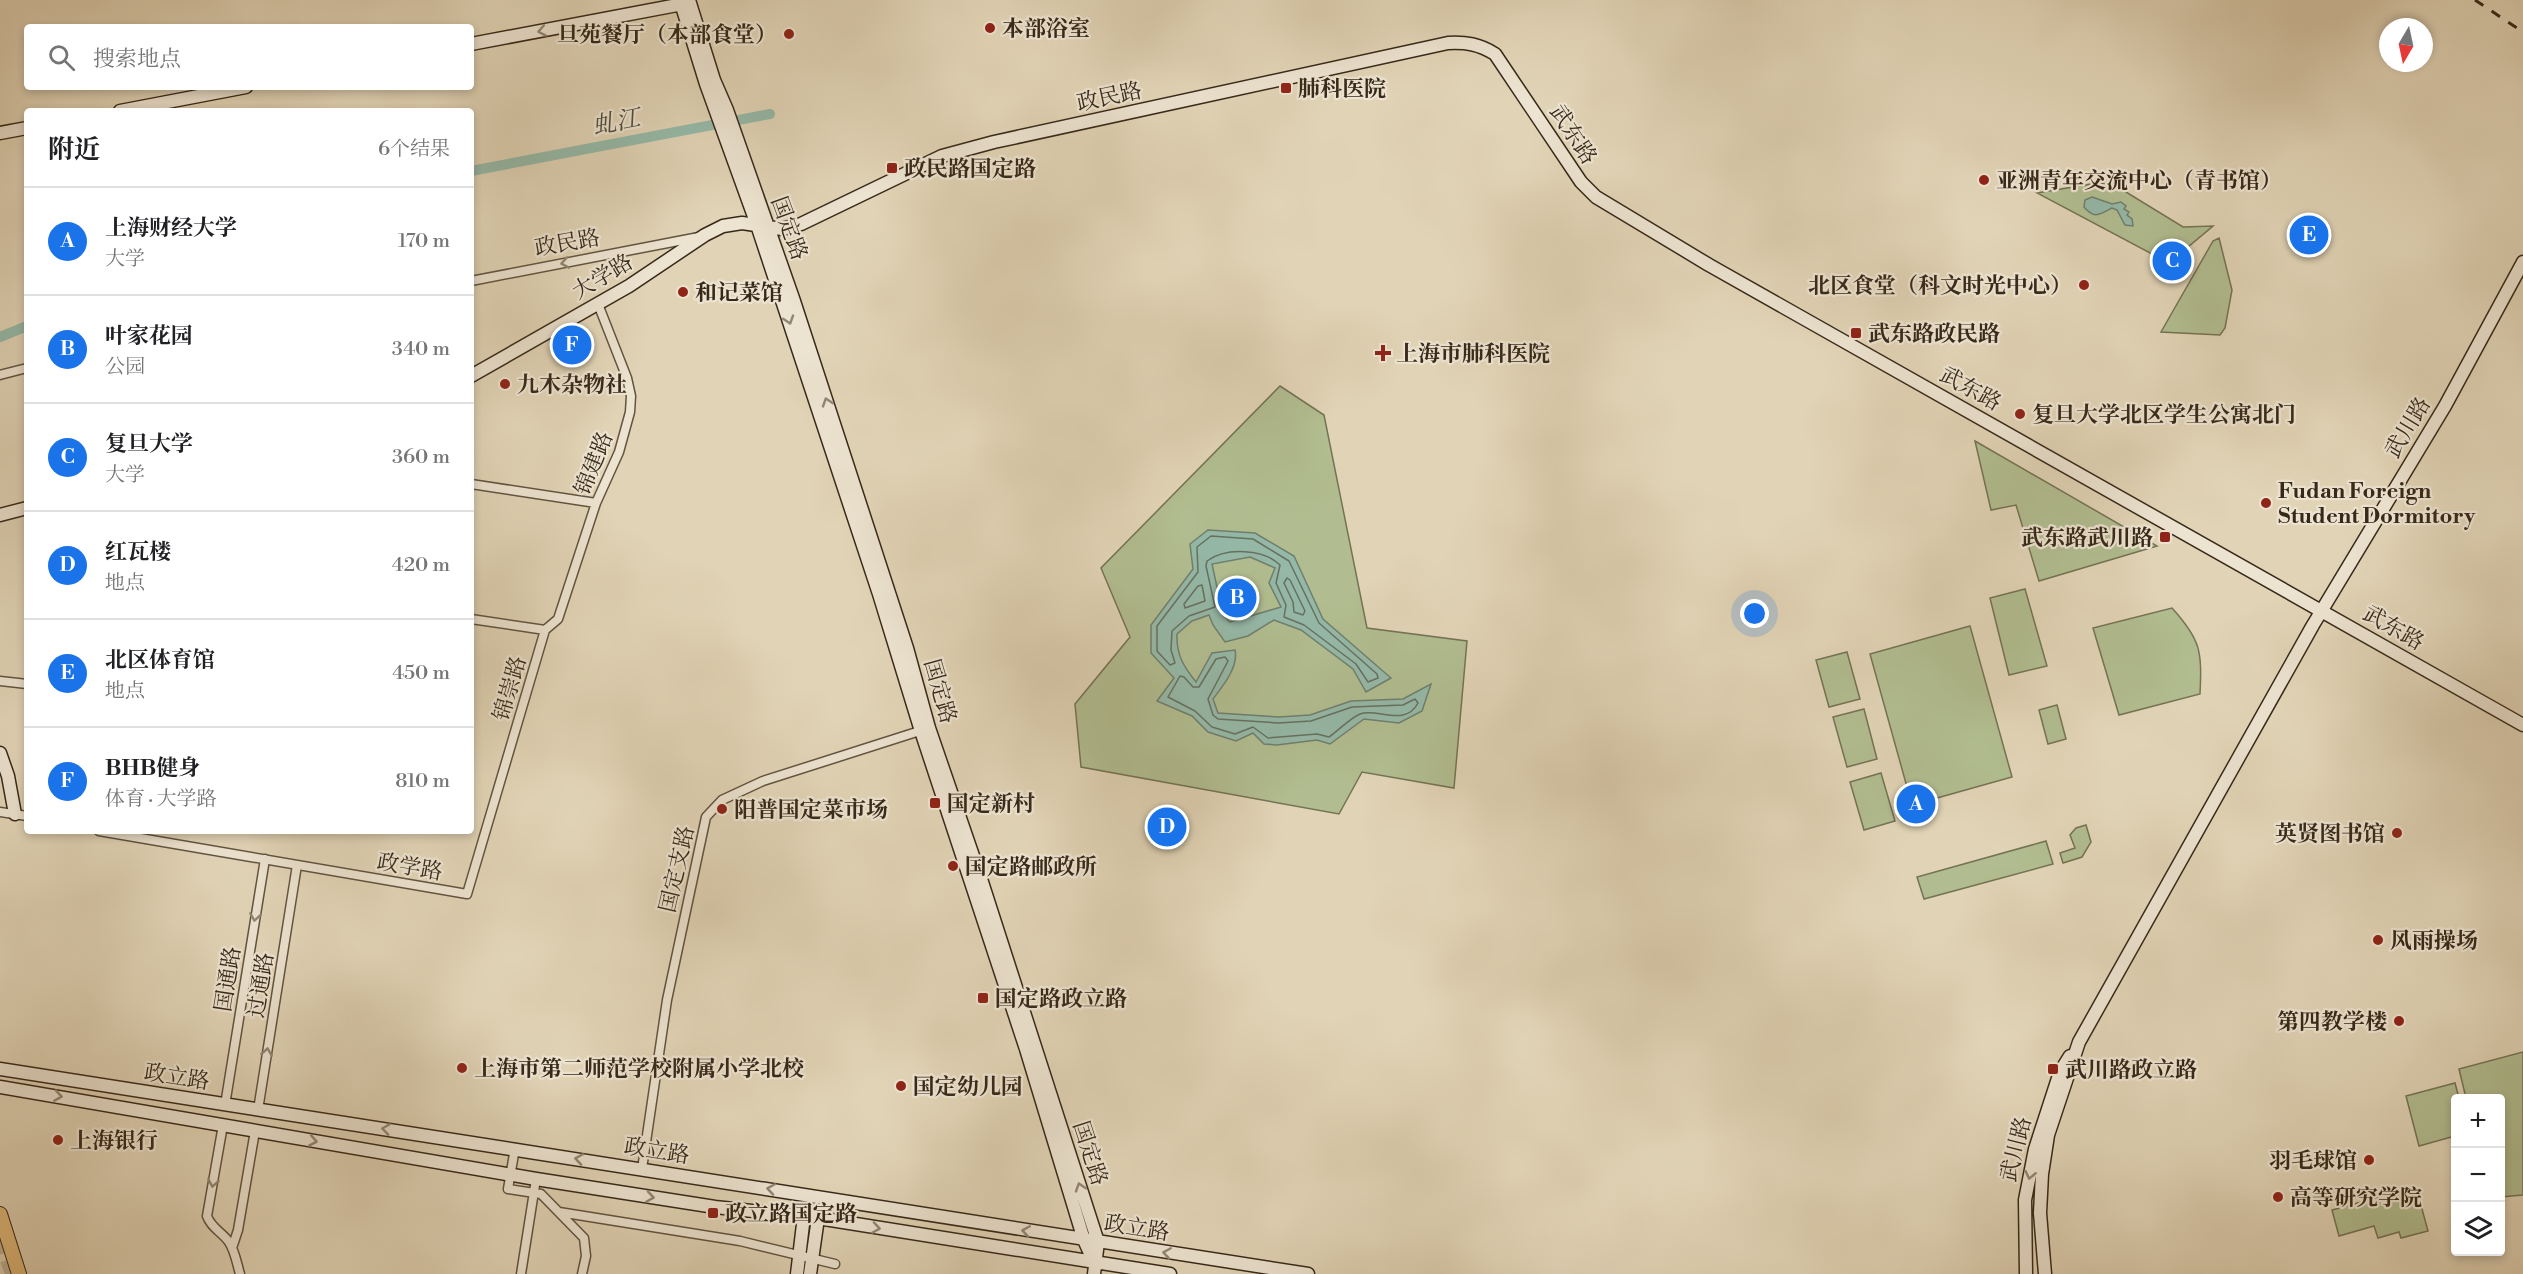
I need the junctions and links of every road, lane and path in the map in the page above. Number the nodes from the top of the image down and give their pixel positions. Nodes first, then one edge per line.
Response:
1 (685, 2) edge
2 (474, 43) edge
3 (1483, 46) joint
4 (230, 90) edge
5 (136, 108) edge
6 (24, 129) edge
7 (0, 133) edge
8 (762, 226) junction
9 (705, 235) junction
10 (2523, 262) edge
11 (474, 280) edge
12 (598, 304) junction
13 (24, 369) edge
14 (474, 374) edge
15 (0, 375) edge
16 (474, 484) edge
17 (596, 503) junction
18 (24, 509) edge
19 (0, 515) edge
20 (2322, 610) junction
21 (474, 619) edge
22 (545, 630) junction
23 (0, 681) edge
24 (24, 684) edge
25 (2523, 725) edge
26 (925, 730) junction
27 (0, 753) edge
28 (0, 812) edge
29 (21, 815) edge
30 (116, 834) edge
31 (265, 860) junction
32 (297, 865) junction
33 (466, 894) joint
34 (2079, 1042) junction
35 (0, 1068) edge
36 (0, 1087) edge
37 (225, 1105) junction
38 (258, 1110) junction
39 (223, 1125) junction
40 (255, 1131) junction
41 (515, 1148) junction
42 (642, 1169) junction
43 (511, 1175) junction
44 (536, 1179) junction
45 (534, 1193) junction
46 (559, 1212) junction
47 (0, 1214) edge
48 (804, 1216) junction
49 (818, 1218) junction
50 (1084, 1240) junction
51 (1098, 1242) junction
52 (232, 1248) junction
53 (800, 1256) junction
54 (813, 1258) junction
55 (835, 1264) dead end
56 (1094, 1268) edge
57 (19, 1274) edge
58 (240, 1274) edge
59 (521, 1274) edge
60 (582, 1274) edge
61 (796, 1274) edge
62 (810, 1274) edge
63 (1170, 1274) edge
64 (1308, 1274) edge
65 (2026, 1274) edge
66 (2045, 1274) edge

1 -> 2 street
1 - 8 street, 国定路
3 - 8 street, 政民路
3 - 20 street, 武东路
4 - 5 street
6 - 7 street
8 - 9 street, 大学路
8 - 26 street, 国定路
9 -> 11 street, 政民路
9 - 12 street, 大学路
10 - 20 street, 武川路
12 - 14 street, 大学路
12 - 17 street, 锦建路
13 - 15 street
16 - 17 street
17 - 22 street, 锦建路
18 - 19 street
20 - 25 street, 武东路
20 - 34 street, 武川路
21 - 22 street
22 - 33 street, 锦崇路
23 - 24 street
26 - 42 street, 国定支路
26 - 50 street, 国定路
51 -> 26 street, 国定路
27 - 29 street
28 - 29 street
30 - 31 street, 政学路
31 - 32 street, 政学路
31 -> 37 street, 国通路
32 - 33 street, 政学路
38 -> 32 street, 过通路
34 -> 65 street, 武川路
34 - 66 street
35 - 37 street, 政立路
36 -> 39 street, 政立路
37 - 38 street, 政立路
41 -> 38 street, 政立路
39 - 40 street, 政立路
39 -> 52 street
40 -> 43 street, 政立路
40 - 52 street
42 -> 41 street, 政立路
41 - 43 street
50 -> 42 street, 政立路
43 - 44 street, 政立路
43 - 45 street
44 - 45 street
44 -> 48 street, 政立路
45 - 46 street
45 - 59 street
46 - 53 street
46 - 60 street
47 - 57 main road
48 - 49 street, 政立路
48 - 53 street
49 - 54 street
49 -> 56 street, 政立路
50 - 51 street, 政立路
50 - 56 street, 国定路
51 - 56 street, 国定路
64 -> 51 street, 政立路
52 - 58 street
53 - 54 street
53 - 61 street
54 - 55 street
54 - 62 street
56 - 63 street, 政立路

